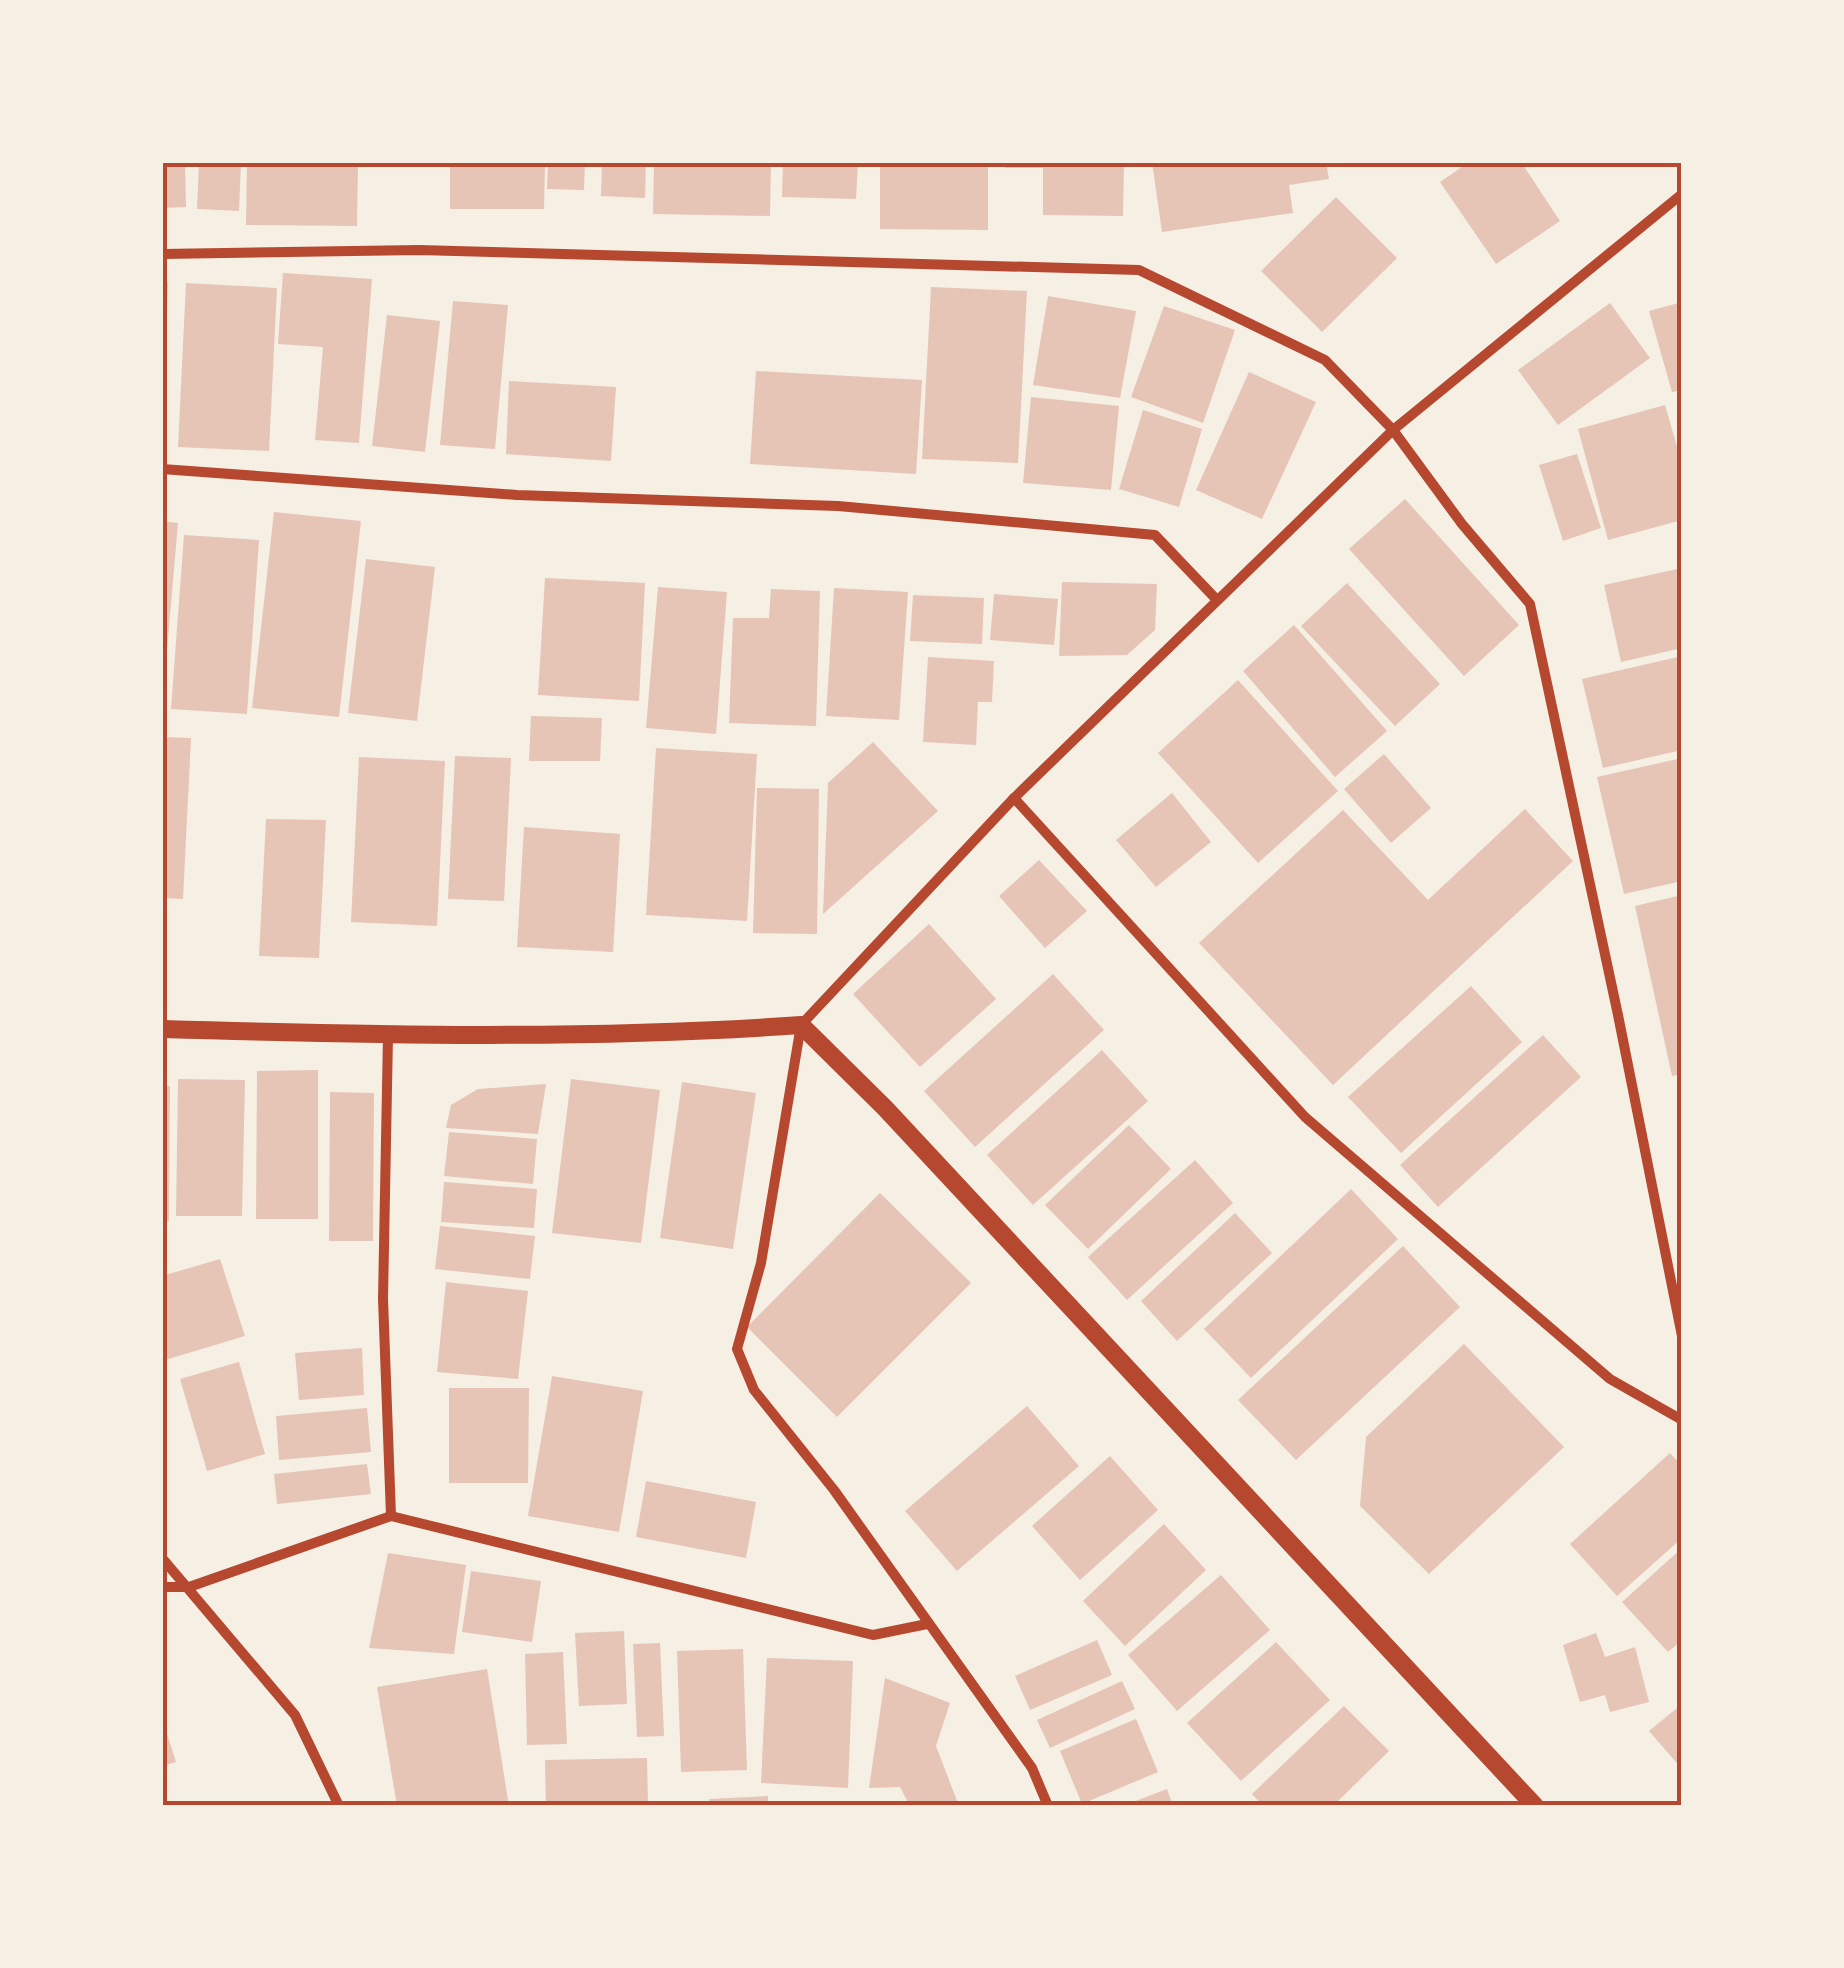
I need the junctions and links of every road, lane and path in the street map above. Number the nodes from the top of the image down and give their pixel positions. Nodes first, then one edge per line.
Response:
1 (1682, 194) edge
2 (162, 254) edge
3 (1393, 430) junction
4 (162, 469) edge
5 (1216, 599) junction
6 (1014, 798) junction
7 (802, 1025) junction
8 (162, 1029) edge
9 (388, 1035) junction
10 (1682, 1336) edge
11 (1682, 1420) edge
12 (391, 1516) junction
13 (162, 1558) edge
14 (162, 1588) edge
15 (190, 1588) junction
16 (926, 1624) junction
17 (339, 1806) edge
18 (1048, 1806) edge
19 (1535, 1806) edge

1 - 3 street
2 - 3 street
3 - 5 street
3 - 10 street
4 - 5 street
5 - 6 street
6 - 7 street
6 - 11 street
7 - 9 street
7 - 16 street
7 - 19 street
8 - 9 street
9 - 12 street
12 - 15 street
12 - 16 street
13 - 15 street
14 - 15 street
15 - 17 street
16 - 18 street

